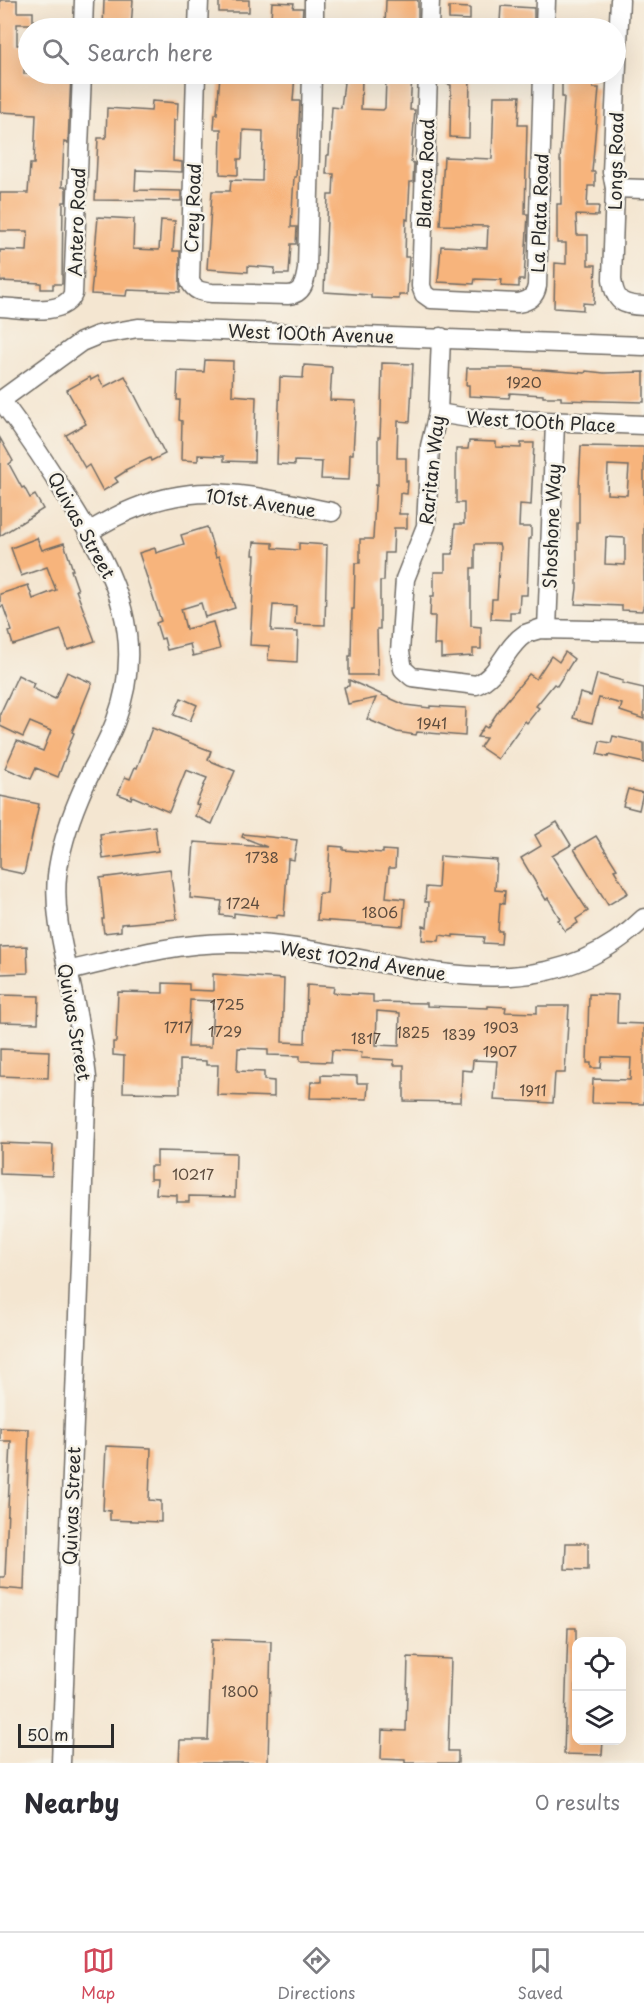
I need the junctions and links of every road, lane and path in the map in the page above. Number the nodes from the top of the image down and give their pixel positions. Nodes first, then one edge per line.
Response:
1 (84, 0) edge
2 (199, 0) edge
3 (314, 0) edge
4 (430, 0) edge
5 (546, 0) edge
6 (620, 0) edge
7 (83, 18) edge
8 (198, 18) edge
9 (314, 18) edge
10 (429, 18) edge
11 (545, 18) edge
12 (619, 18) edge
13 (82, 84) edge
14 (196, 84) edge
15 (312, 84) edge
16 (428, 84) edge
17 (543, 84) edge
18 (616, 84) edge
19 (615, 188) junction
20 (644, 189) edge
21 (480, 301) joint
22 (644, 306) edge
23 (2, 307) edge
24 (441, 337) junction
25 (644, 345) edge
26 (1, 401) edge
27 (438, 413) junction
28 (555, 423) junction
29 (644, 425) edge
30 (332, 512) dead end
31 (89, 532) junction
32 (547, 629) junction
33 (644, 632) edge
34 (644, 918) edge
35 (68, 971) junction
36 (61, 1763) edge

1 - 7 street
2 - 8 street
3 - 9 street
4 - 10 street
5 - 11 street
6 - 12 street, Longs Road
13 - 23 street, Antero Road
14 - 15 street, Crey Road
16 - 21 street, Blanca Road
17 - 21 street, La Plata Road
18 - 19 street, Longs Road
19 - 20 street
19 - 22 street, Longs Road
24 - 25 street, West 100th Avenue
24 - 26 street, West 100th Avenue
24 - 27 street, Raritan Way
26 - 31 street, Quivas Street
27 - 28 street, West 100th Place
27 - 32 street, Raritan Way
28 - 29 street, West 100th Place
28 - 32 street, Shoshone Way
30 - 31 street, 101st Avenue
31 - 35 street, Quivas Street
32 - 33 street
34 - 35 street, West 102nd Avenue
35 - 36 street, Quivas Street

